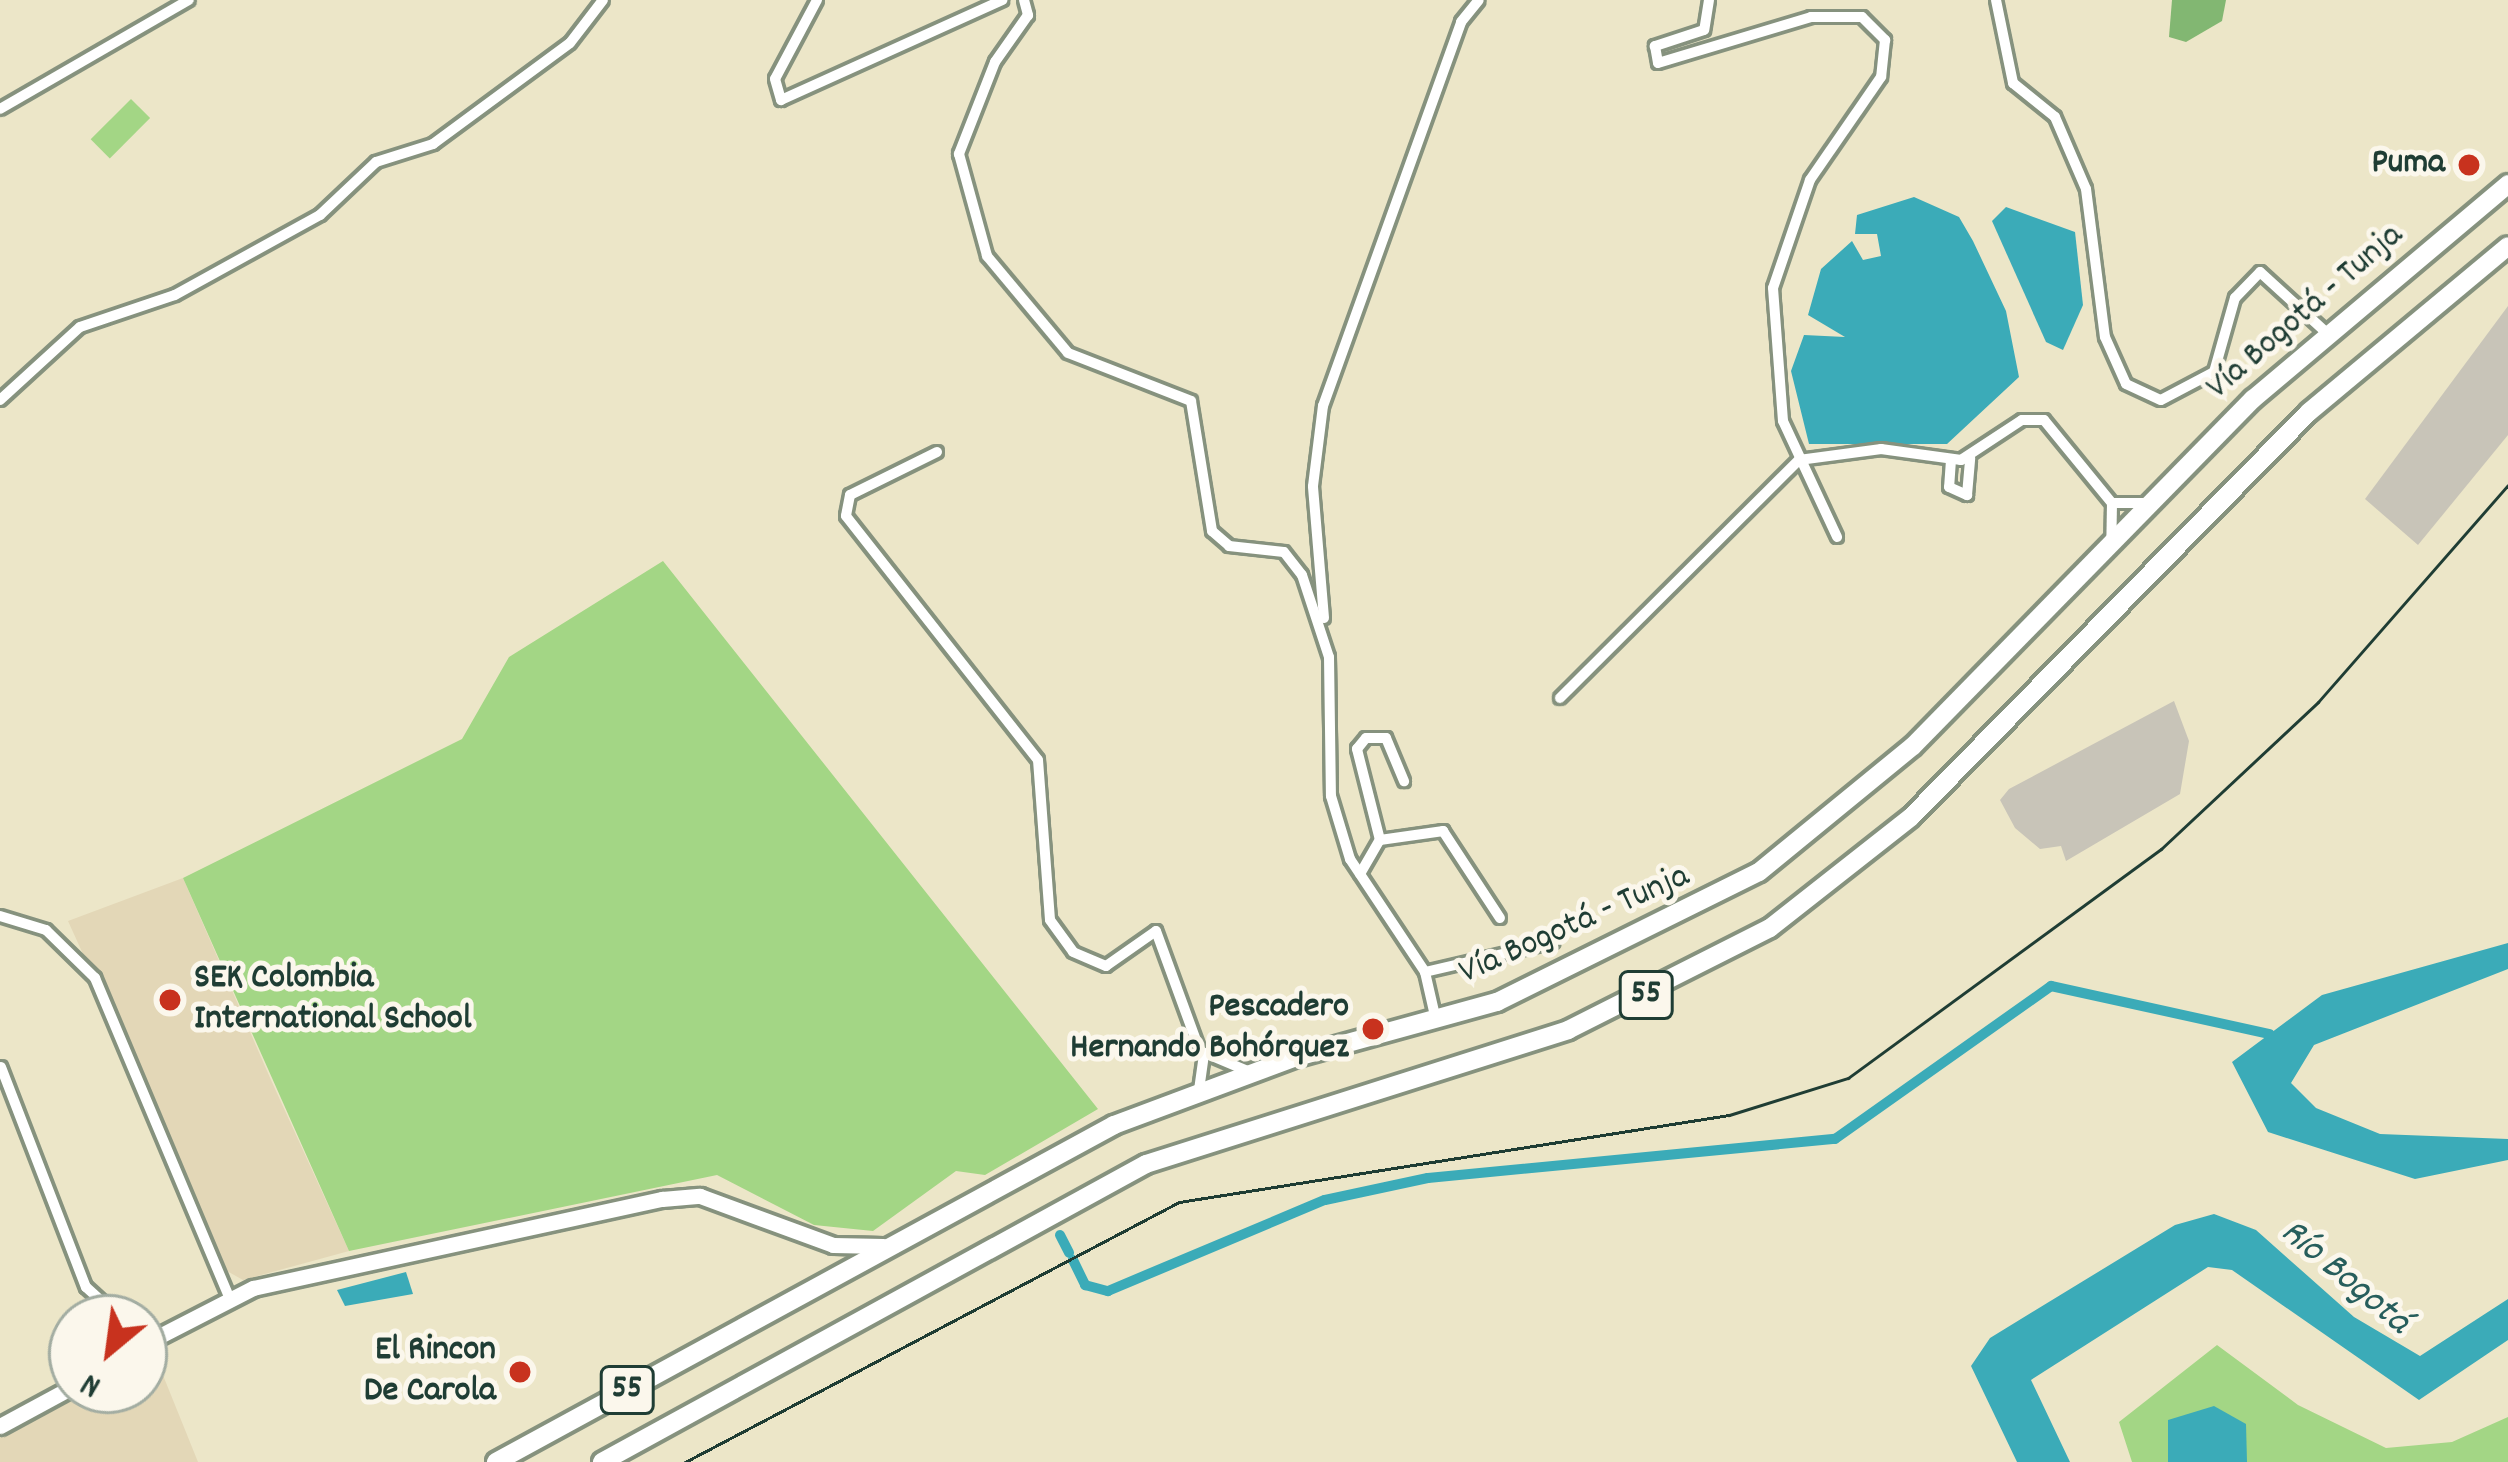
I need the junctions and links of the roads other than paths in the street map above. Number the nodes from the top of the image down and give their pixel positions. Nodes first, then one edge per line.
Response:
1 (189, 0) edge
2 (603, 0) edge
3 (817, 0) edge
4 (1002, 0) edge
5 (1024, 0) edge
6 (1478, 0) edge
7 (1709, 0) edge
8 (1996, 0) edge
9 (0, 109) edge
10 (2508, 184) edge
11 (2508, 246) edge
12 (2328, 334) junction
13 (0, 400) edge
14 (937, 452) dead end
15 (1970, 458) junction
16 (1799, 460) junction
17 (1951, 460) junction
18 (2111, 503) junction
19 (2148, 503) junction
20 (1837, 537) dead end
21 (2111, 542) junction
22 (1326, 634) junction
23 (1560, 698) dead end
24 (1404, 781) dead end
25 (1380, 840) junction
26 (1360, 874) junction
27 (0, 916) edge
28 (1500, 918) dead end
29 (1554, 942) dead end
30 (1426, 972) junction
31 (1436, 1022) junction
32 (1204, 1054) junction
33 (2, 1066) edge
34 (1250, 1072) junction
35 (1199, 1090) junction
36 (884, 1246) junction
37 (94, 1294) edge
38 (228, 1295) junction
39 (168, 1330) edge
40 (48, 1401) edge
41 (0, 1426) edge
42 (496, 1462) edge
43 (602, 1462) edge

1 - 9 street
2 - 13 street
3 - 4 street
5 - 22 street
6 - 22 street
7 - 16 street
8 - 12 street
10 - 12 highway, Vía Bogotá - Tunja / 55
11 - 43 highway, Vía Bogotá - Tunja / 55
12 - 19 highway, Vía Bogotá - Tunja / 55
14 - 32 street
15 - 17 street
15 - 17 street
15 - 18 street
16 - 17 street
16 - 20 street
16 - 23 street
18 - 19 street
18 - 21 street
19 - 21 highway, Vía Bogotá - Tunja / 55
21 - 31 highway, Vía Bogotá - Tunja / 55
22 - 26 street
24 - 25 street
25 - 26 street
25 - 28 street
26 - 30 street
27 - 38 street
29 - 30 street
30 - 31 street
31 - 34 highway, Vía Bogotá - Tunja / 55
32 - 34 street
32 - 35 street
33 - 37 street
34 - 35 highway, Vía Bogotá - Tunja / 55
35 - 36 highway, Vía Bogotá - Tunja / 55
36 - 38 street
36 - 42 highway, Vía Bogotá - Tunja / 55
38 - 39 street
40 - 41 street

